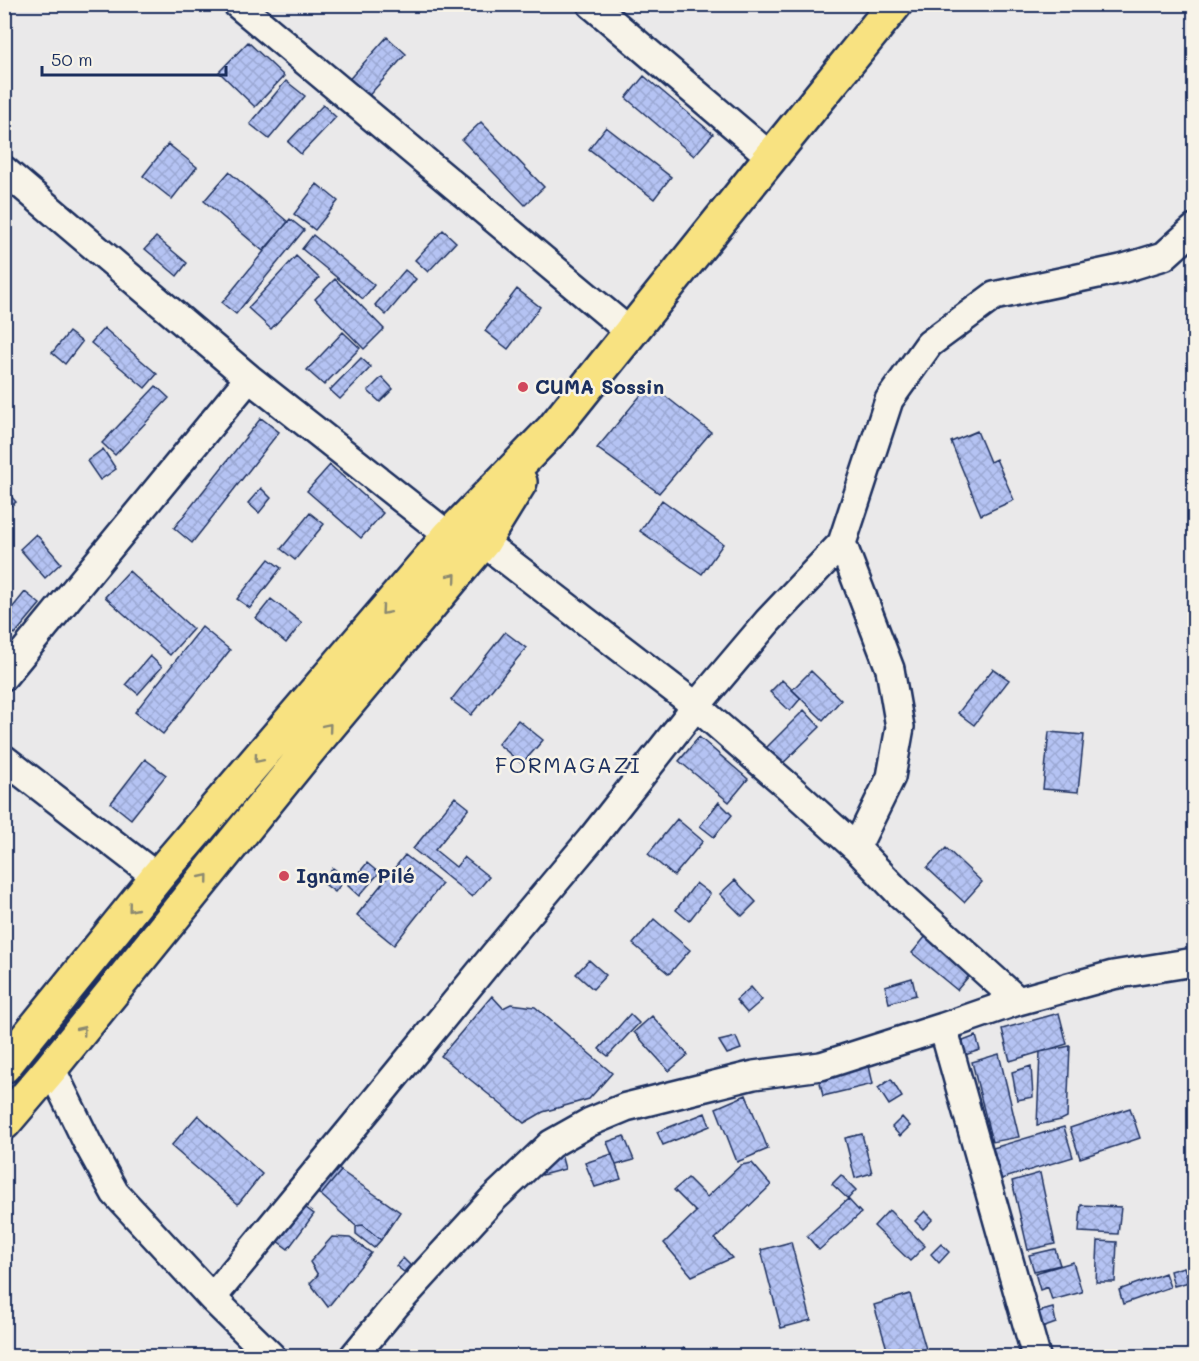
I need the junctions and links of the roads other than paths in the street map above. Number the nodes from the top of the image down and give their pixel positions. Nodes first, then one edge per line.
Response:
1 (237, 4) edge
2 (591, 4) edge
3 (895, 4) edge
4 (771, 157) junction
5 (4, 170) edge
6 (1194, 229) edge
7 (631, 333) junction
8 (249, 378) junction
9 (552, 429) junction
10 (449, 536) junction
11 (483, 542) junction
12 (842, 543) junction
13 (4, 676) edge
14 (696, 706) junction
15 (4, 759) edge
16 (855, 848) junction
17 (157, 877) junction
18 (1194, 962) edge
19 (1018, 1001) junction
20 (943, 1027) junction
21 (4, 1066) edge
22 (51, 1068) junction
23 (7, 1116) edge
24 (212, 1298) junction
25 (271, 1356) edge
26 (354, 1356) edge
27 (1036, 1356) edge

1 - 7 street
2 - 4 street
3 - 4 main road
4 - 7 main road
5 - 8 street
6 - 12 street
7 - 9 main road
8 - 10 street
8 - 13 street
9 - 10 main road
9 - 11 main road
10 -> 17 main road
11 - 14 street
22 -> 11 main road
12 - 14 street
12 - 16 street
14 - 16 street
14 - 24 street
15 - 17 street
16 - 19 street
17 -> 21 main road
18 - 19 street
19 - 20 street
20 - 26 street
20 - 27 street
22 - 23 main road
22 - 24 street
24 - 25 street

